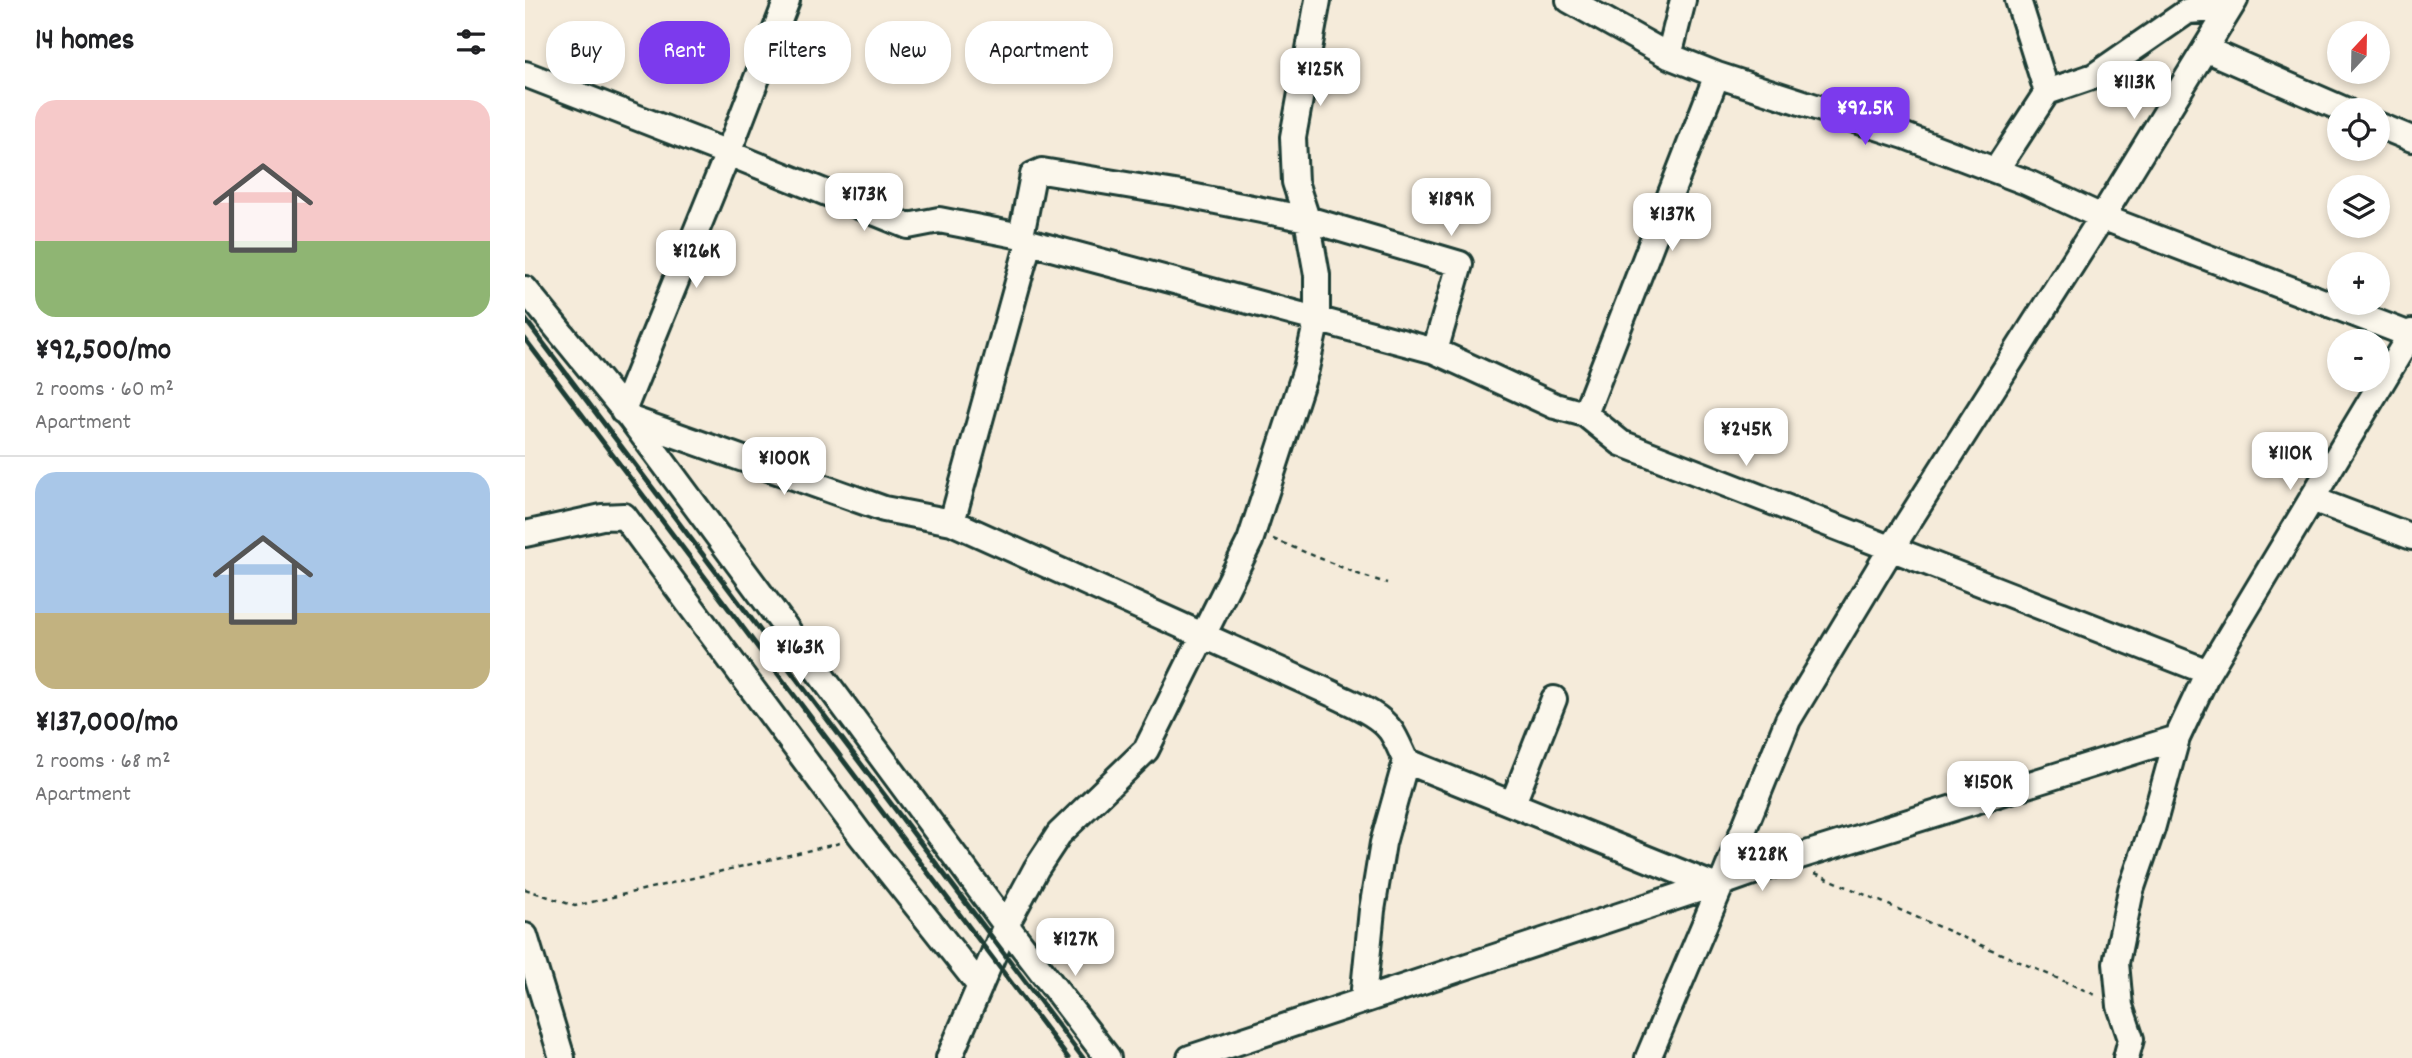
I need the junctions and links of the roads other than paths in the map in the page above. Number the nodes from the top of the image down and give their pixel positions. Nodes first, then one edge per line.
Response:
1 (786, 0) edge
2 (1318, 0) edge
3 (1569, 0) edge
4 (1683, 0) edge
5 (2018, 0) edge
6 (2232, 4) edge
7 (2205, 49) junction
8 (1669, 56) junction
9 (525, 74) edge
10 (1717, 75) junction
11 (2047, 92) junction
12 (2327, 102) edge
13 (2390, 130) edge
14 (2412, 139) edge
15 (728, 153) junction
16 (1996, 170) junction
17 (2102, 217) junction
18 (1307, 219) junction
19 (1025, 239) junction
20 (525, 289) edge
21 (1317, 319) junction
22 (2411, 333) edge
23 (1435, 351) junction
24 (1585, 414) junction
25 (627, 415) junction
26 (2312, 499) junction
27 (951, 522) junction
28 (525, 534) edge
29 (2412, 537) edge
30 (1891, 549) junction
31 (1203, 636) junction
32 (2208, 671) junction
33 (1554, 699) dead end
34 (2176, 738) junction
35 (1406, 761) junction
36 (1513, 803) junction
37 (1717, 884) junction
38 (1006, 925) junction
39 (525, 936) edge
40 (980, 986) junction
41 (1363, 999) junction
42 (1229, 1046) junction
43 (562, 1058) edge
44 (949, 1058) edge
45 (1108, 1058) edge
46 (1190, 1058) edge
47 (1256, 1058) edge
48 (1648, 1058) edge
49 (2126, 1058) edge

1 - 15 street
2 - 18 street
3 - 8 street
4 - 8 street
5 - 11 street
6 - 7 street
6 - 11 street
7 - 12 street
7 - 17 street
8 - 10 street
9 - 15 street
10 - 16 street
10 - 24 street
11 - 16 street
13 - 14 street
15 - 19 street
15 - 25 street
16 - 17 street
17 - 22 street
17 - 30 street
18 - 19 street
18 - 21 street
18 - 23 street
19 - 21 street
19 - 27 street
20 - 25 street
21 - 23 street
21 - 31 street
22 - 26 street
23 - 24 street
24 - 30 street
25 - 27 street
25 - 38 street
26 - 29 street
26 - 32 street
27 - 31 street
28 - 40 street
30 - 32 street
30 - 37 street
31 - 35 street
31 - 38 street
32 - 34 street
33 - 36 street
34 - 37 street
34 - 49 street
35 - 36 street
35 - 41 street
36 - 37 street
37 - 41 street
37 - 48 street
38 - 40 street
38 - 45 street
39 - 43 street
40 - 44 street
41 - 42 street
42 - 46 street
42 - 47 street

